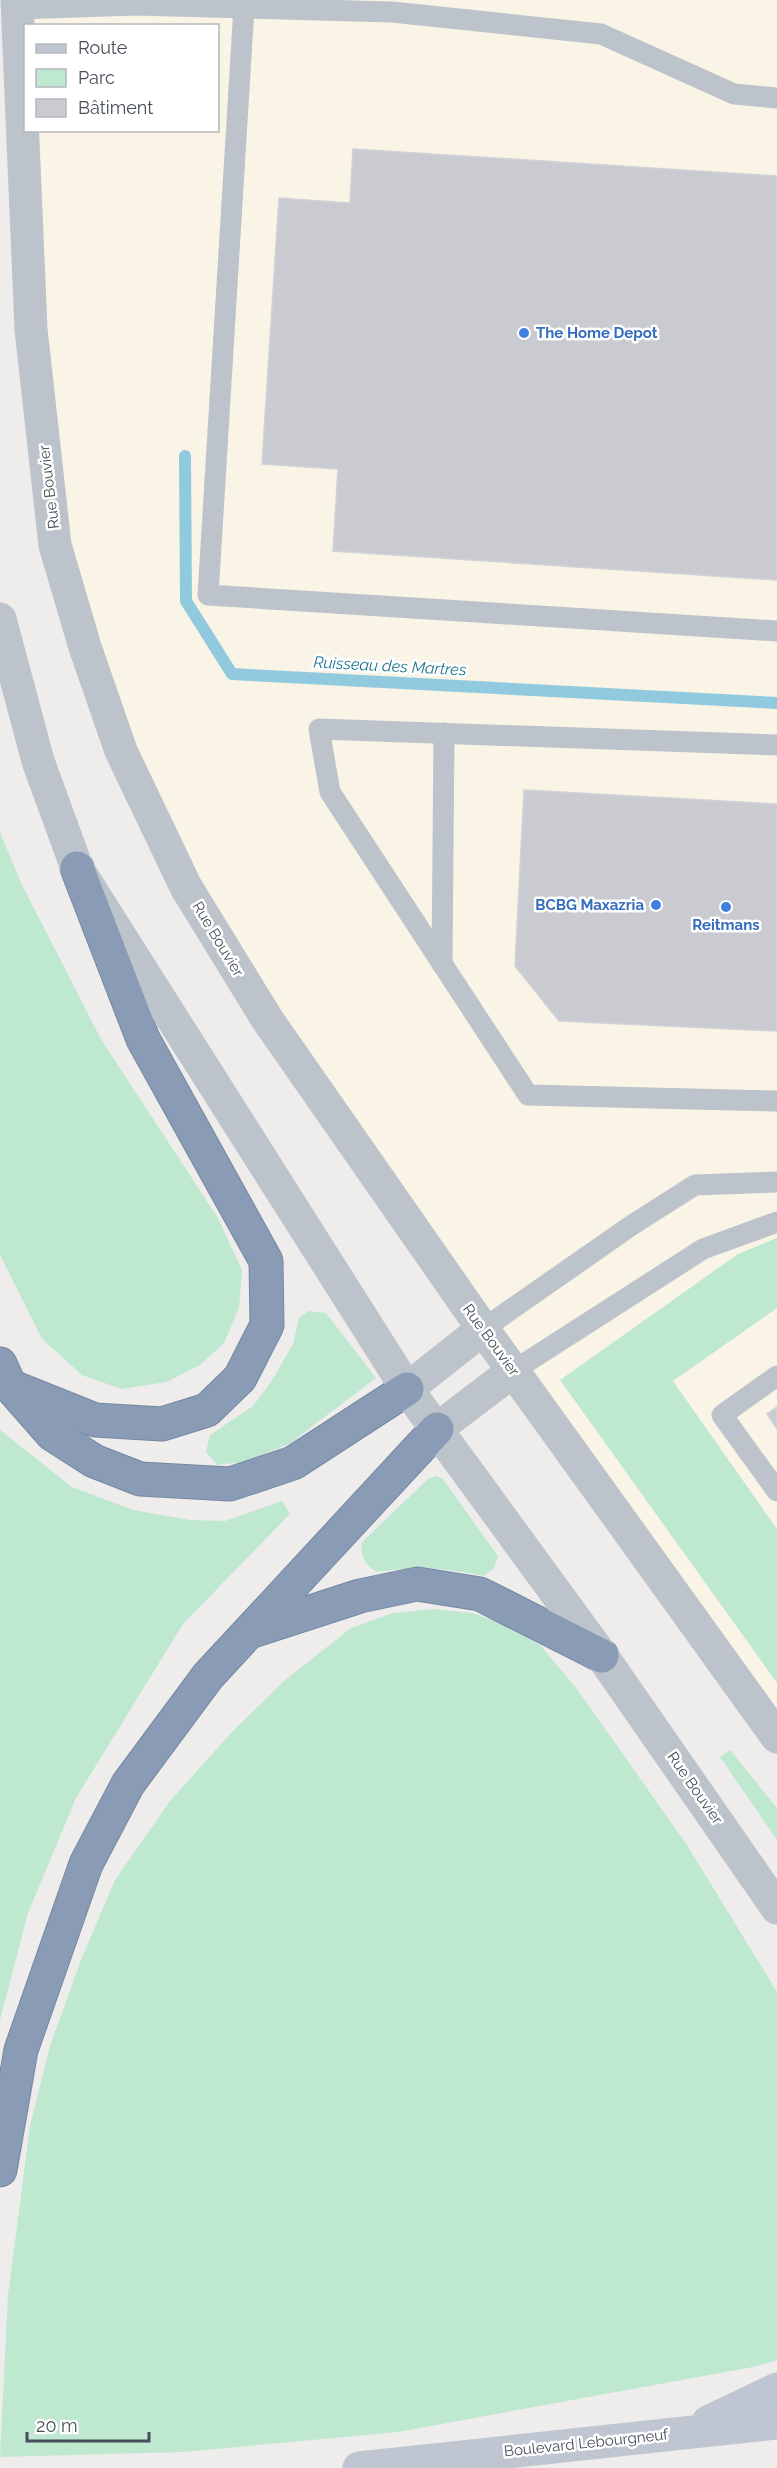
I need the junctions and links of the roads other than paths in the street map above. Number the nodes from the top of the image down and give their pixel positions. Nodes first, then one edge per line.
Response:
1 (17, 4) edge
2 (244, 8) junction
3 (777, 98) edge
4 (0, 619) edge
5 (777, 631) edge
6 (444, 733) junction
7 (777, 745) edge
8 (77, 868) junction
9 (442, 964) junction
10 (777, 1101) edge
11 (777, 1182) edge
12 (777, 1222) edge
13 (483, 1329) junction
14 (513, 1371) junction
15 (5, 1375) edge
16 (777, 1376) edge
17 (407, 1389) junction
18 (437, 1429) junction
19 (777, 1491) edge
20 (247, 1633) junction
21 (602, 1656) junction
22 (777, 1737) edge
23 (777, 1908) edge
24 (0, 2170) edge
25 (777, 2389) edge
26 (777, 2423) edge
27 (690, 2431) junction
28 (359, 2468) edge

1 - 2 lane
1 - 13 street, Rue Bouvier
2 - 3 lane
2 - 5 lane
4 - 8 street, Rue Bouvier
6 - 7 lane
6 - 9 lane
6 - 9 lane
8 - 15 highway
8 - 17 street, Rue Bouvier
9 - 10 lane
11 - 13 lane
12 - 14 lane
13 - 14 street, Rue Bouvier
13 - 17 street
14 - 18 street
14 - 22 street, Rue Bouvier
15 - 17 highway
16 - 19 lane
17 - 18 street, Rue Bouvier
18 - 20 highway
18 - 21 street, Rue Bouvier
20 - 21 highway
20 - 24 highway
21 - 23 street, Rue Bouvier
25 - 27 main road
26 - 27 main road, Boulevard Lebourgneuf
27 - 28 main road, Boulevard Lebourgneuf

